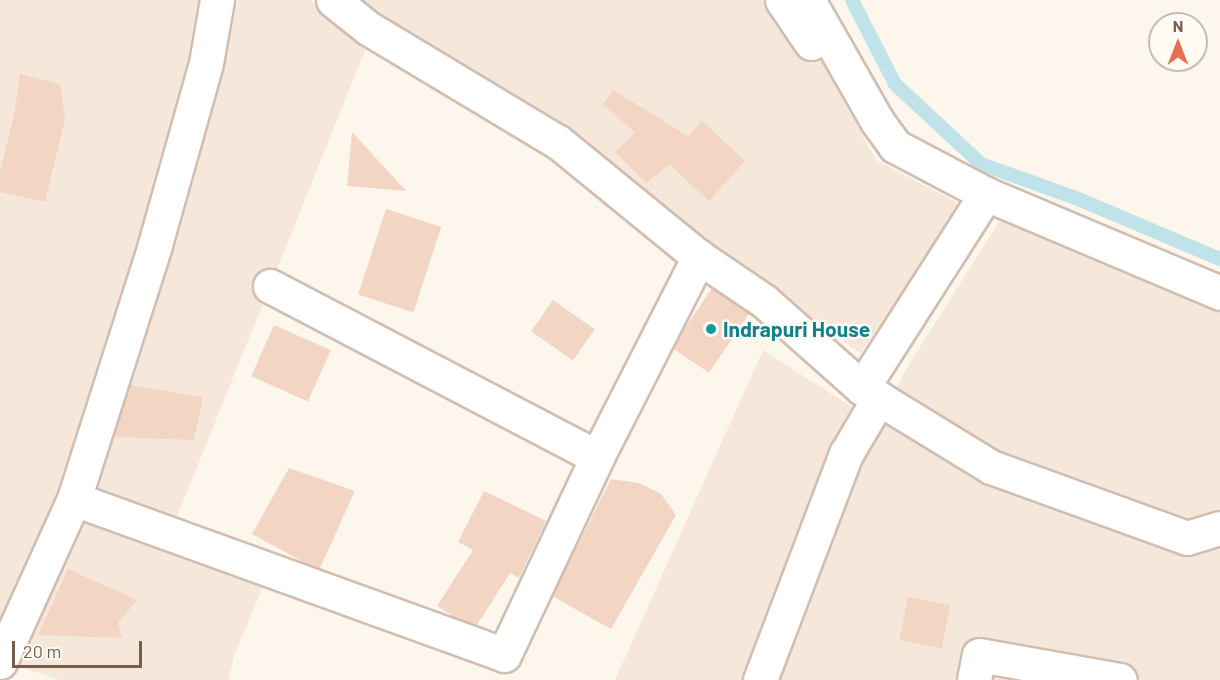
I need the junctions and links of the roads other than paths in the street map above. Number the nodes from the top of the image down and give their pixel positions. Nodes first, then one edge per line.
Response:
1 (217, 0) edge
2 (333, 0) edge
3 (782, 0) edge
4 (808, 0) edge
5 (373, 14) edge
6 (871, 149) dead end
7 (986, 194) junction
8 (699, 257) junction
9 (270, 286) dead end
10 (1220, 293) edge
11 (870, 393) junction
12 (597, 457) junction
13 (74, 499) junction
14 (1220, 528) edge
15 (0, 662) edge
16 (0, 673) edge
17 (18, 680) edge
18 (760, 680) edge
19 (974, 680) edge
20 (1119, 680) edge

1 - 13 street
2 - 5 street
3 - 6 street
4 - 7 street
5 - 8 street
7 - 10 street
7 - 11 street
8 - 11 street
8 - 12 street
9 - 12 street
11 - 14 street
11 - 18 street
12 - 13 street
13 - 15 street
16 - 17 street
19 - 20 street

